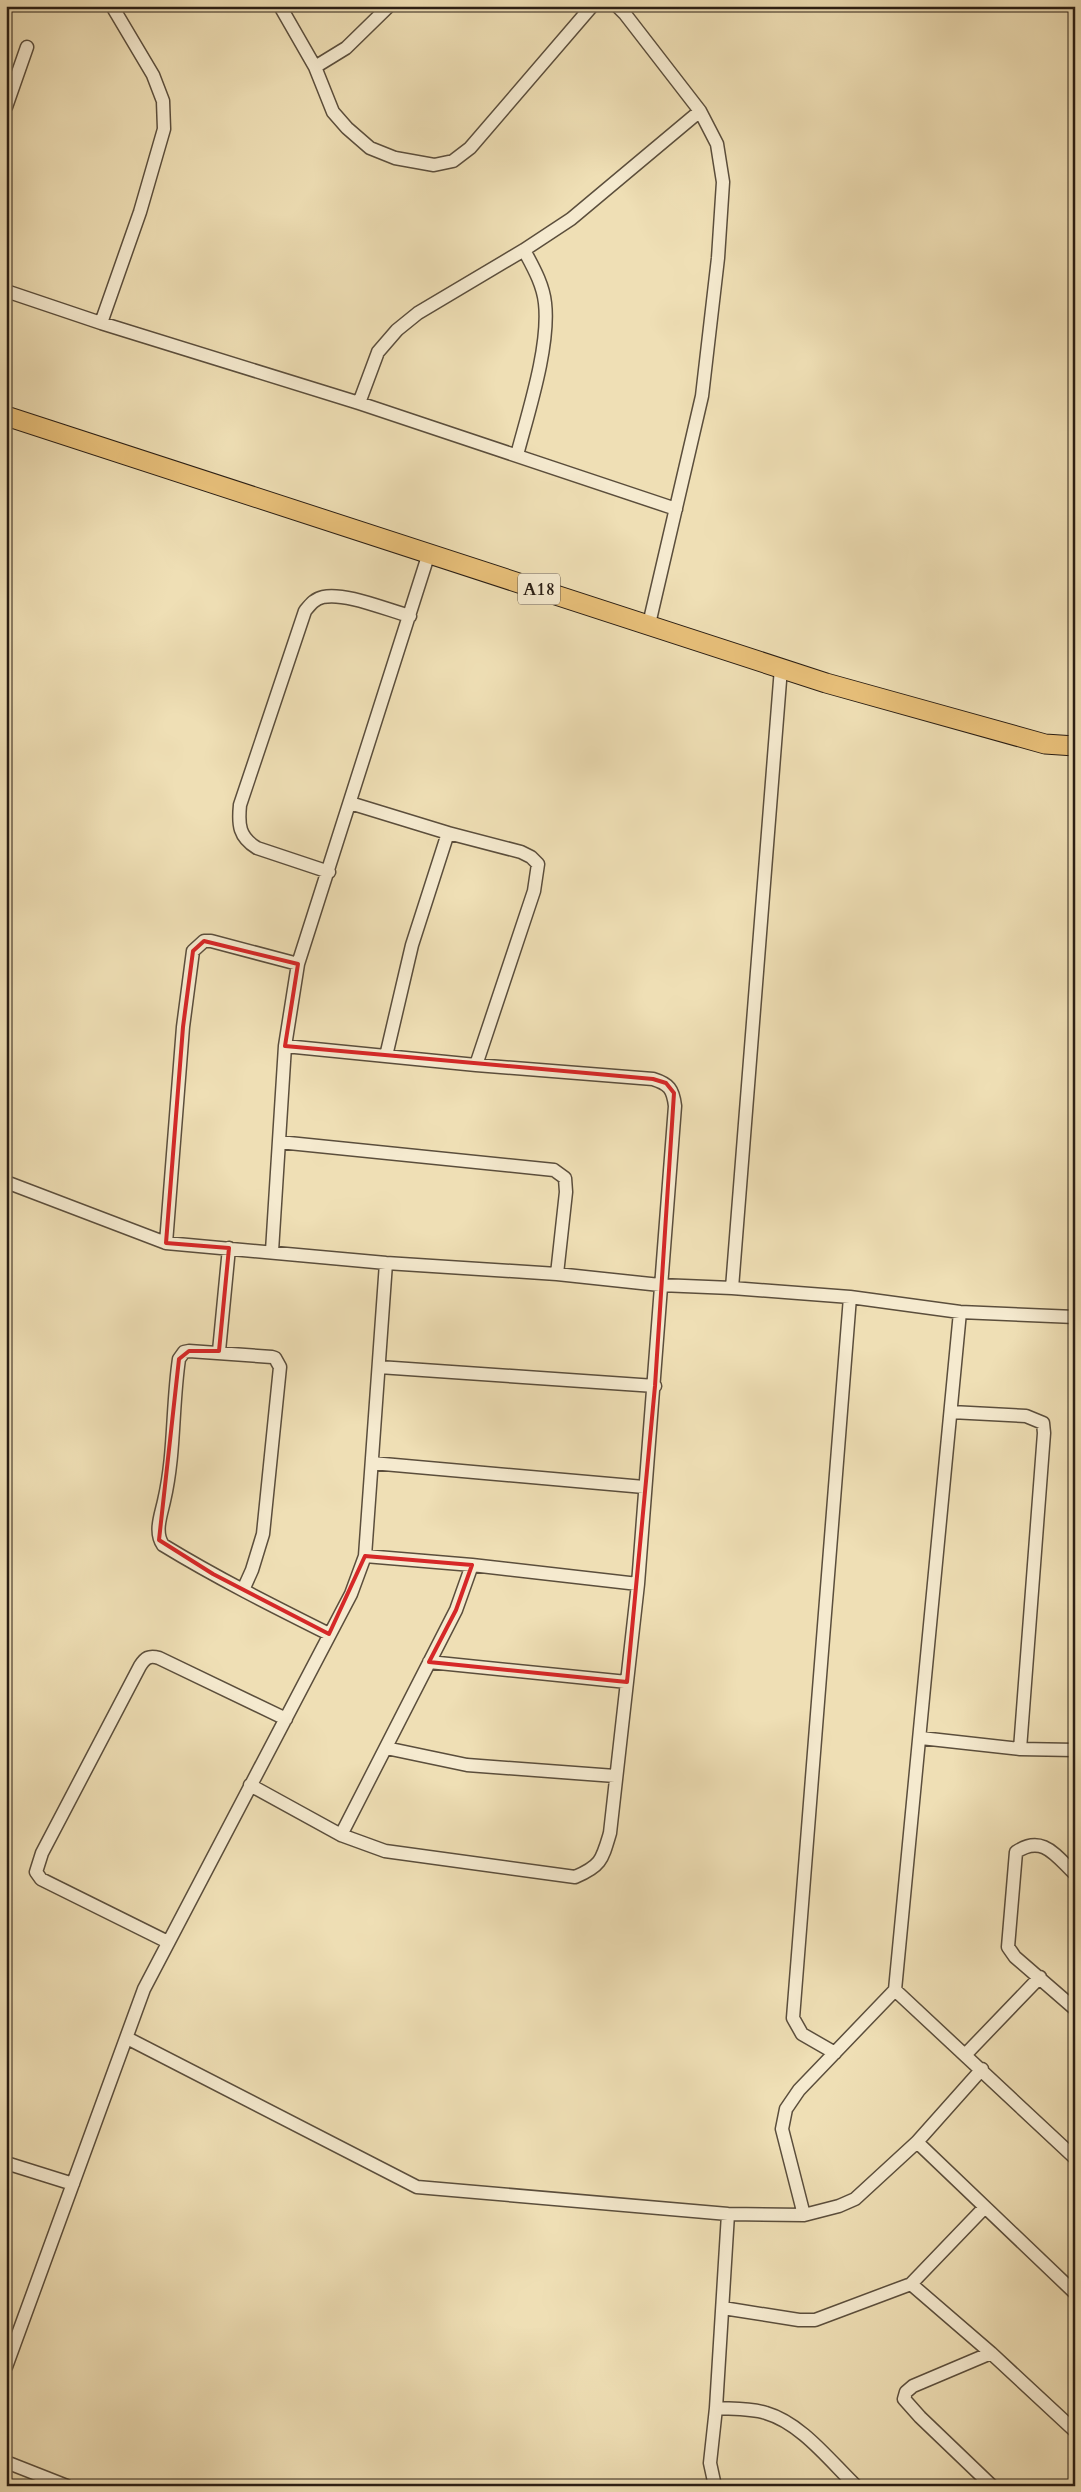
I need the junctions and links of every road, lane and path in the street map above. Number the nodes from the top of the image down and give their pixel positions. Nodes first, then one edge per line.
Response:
1 (112, 6) edge
2 (280, 6) edge
3 (389, 6) edge
4 (592, 6) edge
5 (617, 6) edge
6 (27, 47) dead end
7 (315, 67) junction
8 (6, 107) edge
9 (700, 111) junction
10 (524, 250) junction
11 (6, 291) edge
12 (101, 323) junction
13 (359, 403) junction
14 (6, 416) edge
15 (517, 455) junction
16 (676, 509) junction
17 (429, 553) junction
18 (410, 616) junction
19 (648, 624) junction
20 (781, 668) junction
21 (1075, 746) edge
22 (350, 803) junction
23 (448, 833) junction
24 (329, 872) junction
25 (298, 964) junction
26 (285, 1046) junction
27 (386, 1056) junction
28 (476, 1065) junction
29 (279, 1142) junction
30 (6, 1182) edge
31 (166, 1243) junction
32 (229, 1248) junction
33 (272, 1251) junction
34 (386, 1263) junction
35 (557, 1274) junction
36 (660, 1285) junction
37 (732, 1288) junction
38 (850, 1297) junction
39 (960, 1312) junction
40 (1075, 1317) edge
41 (219, 1352) junction
42 (379, 1367) junction
43 (655, 1386) junction
44 (951, 1412) junction
45 (372, 1463) junction
46 (644, 1487) junction
47 (365, 1556) junction
48 (472, 1565) junction
49 (638, 1584) junction
50 (243, 1590) junction
51 (329, 1634) junction
52 (429, 1662) junction
53 (627, 1682) junction
54 (286, 1719) junction
55 (921, 1738) junction
56 (386, 1748) junction
57 (1020, 1749) junction
58 (1075, 1750) edge
59 (615, 1776) junction
60 (250, 1785) junction
61 (341, 1834) junction
62 (1075, 1874) edge
63 (168, 1942) junction
64 (1040, 1977) junction
65 (895, 1990) junction
66 (1075, 2009) edge
67 (126, 2038) junction
68 (835, 2053) junction
69 (966, 2055) junction
70 (982, 2070) junction
71 (917, 2142) junction
72 (1075, 2158) edge
73 (6, 2163) edge
74 (73, 2184) junction
75 (985, 2207) junction
76 (728, 2214) junction
77 (804, 2215) junction
78 (911, 2284) junction
79 (1075, 2293) edge
80 (723, 2308) junction
81 (991, 2354) junction
82 (6, 2367) edge
83 (716, 2408) junction
84 (1075, 2432) edge
85 (6, 2462) edge
86 (67, 2486) edge
87 (715, 2486) edge
88 (856, 2486) edge
89 (992, 2486) edge

1 - 12 street
2 - 7 street
3 - 7 street
4 - 7 street
5 - 9 street
6 - 8 street
9 - 10 street
9 - 16 street
10 - 13 street
10 - 15 street
11 - 12 street
12 - 13 street
13 - 15 street
14 - 17 highway, A18
15 - 16 street
16 - 19 street
17 - 18 street
17 - 19 highway, A18
18 - 22 street
18 - 24 street
19 - 20 highway, A18
20 - 21 highway, A18
20 - 37 street
22 - 23 street
22 - 24 street
23 - 27 street
23 - 28 street
24 - 25 street
25 - 26 street
25 - 31 street
26 - 27 street
26 - 29 street
27 - 28 street
28 - 36 street
29 - 33 street
29 - 35 street
30 - 31 street
31 - 32 street
32 - 33 street
32 - 41 street
33 - 34 street
34 - 35 street
34 - 42 street
35 - 36 street
36 - 37 street
36 - 43 street
37 - 38 street
38 - 39 street
38 - 68 street
39 - 40 street
39 - 44 street
41 - 50 street
41 - 50 street
42 - 43 street
42 - 45 street
43 - 46 street
44 - 55 street
44 - 57 street
45 - 46 street
45 - 47 street
46 - 49 street
47 - 48 street
47 - 51 street
48 - 49 street
48 - 52 street
49 - 53 street
50 - 51 street
51 - 54 street
52 - 53 street
52 - 56 street
53 - 59 street
54 - 60 street
54 - 63 street
55 - 57 street
55 - 65 street
56 - 59 street
56 - 61 street
57 - 58 street
59 - 61 street
60 - 61 street
60 - 63 street
62 - 64 street
63 - 67 street
64 - 66 street
64 - 69 street
65 - 68 street
65 - 69 street
67 - 74 street
67 - 76 street
68 - 77 street
69 - 70 street
70 - 71 street
70 - 72 street
71 - 75 street
71 - 77 street
73 - 74 street
74 - 82 street
75 - 78 street
75 - 79 street
76 - 77 street
76 - 80 street
78 - 80 street
78 - 81 street
80 - 83 street
81 - 84 street
81 - 89 street
83 - 87 street
83 - 88 street
85 - 86 street

